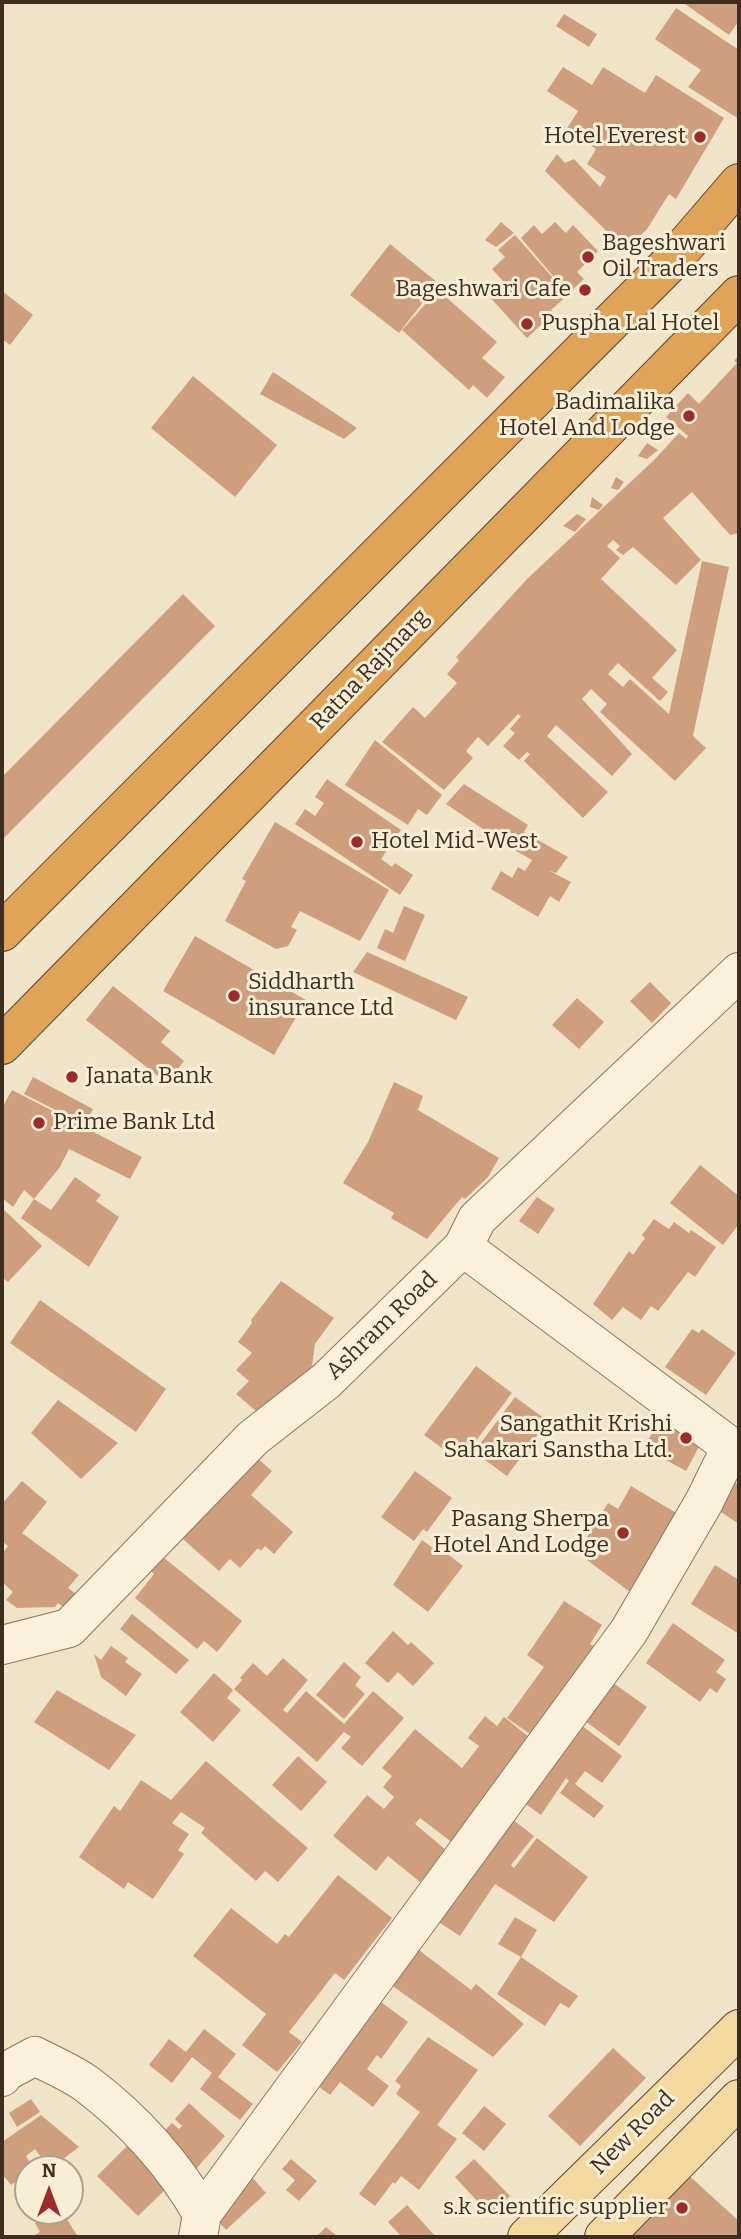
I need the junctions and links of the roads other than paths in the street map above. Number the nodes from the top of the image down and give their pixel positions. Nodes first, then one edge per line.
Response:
1 (739, 183) edge
2 (739, 295) edge
3 (2, 932) edge
4 (739, 972) edge
5 (2, 1045) edge
6 (463, 1247) junction
7 (735, 1450) edge
8 (2, 1645) edge
9 (739, 2029) edge
10 (2, 2077) edge
11 (739, 2099) edge
12 (200, 2226) edge
13 (527, 2237) edge
14 (604, 2237) edge

1 - 3 highway
2 - 5 highway, Ratna Rajmarg
4 - 6 street, Ashram Road
6 - 7 street
6 - 8 street, Ashram Road
7 - 12 street
9 - 13 main road, New Road
10 - 12 street
11 - 14 main road

